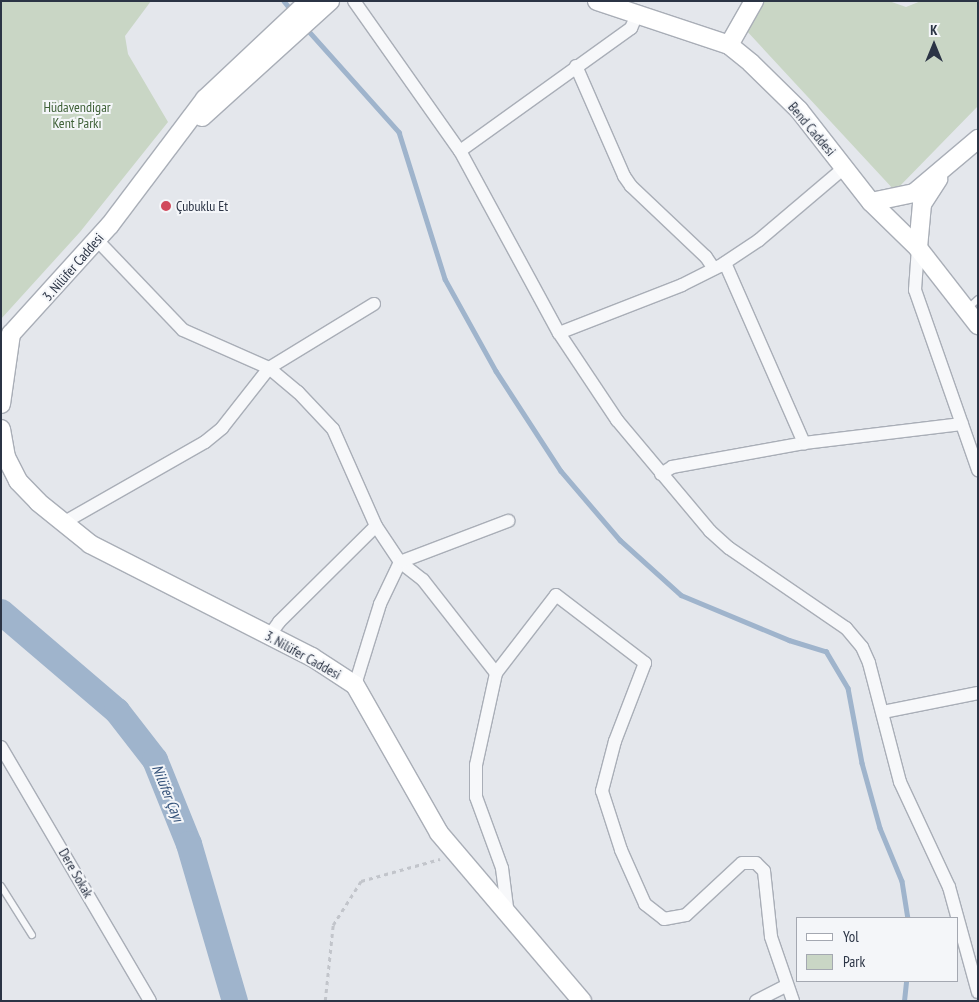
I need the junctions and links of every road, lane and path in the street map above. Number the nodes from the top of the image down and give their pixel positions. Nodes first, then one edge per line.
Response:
1 (354, 1) edge
2 (597, 1) edge
3 (754, 1) edge
4 (321, 3) edge
5 (637, 15) junction
6 (729, 45) junction
7 (576, 66) junction
8 (978, 140) edge
9 (460, 151) junction
10 (844, 168) junction
11 (944, 170) junction
12 (871, 202) junction
13 (97, 240) junction
14 (918, 248) junction
15 (719, 266) junction
16 (374, 304) dead end
17 (972, 304) edge
18 (978, 325) edge
19 (559, 333) junction
20 (6, 337) edge
21 (269, 368) junction
22 (1, 404) edge
23 (962, 424) junction
24 (1, 429) edge
25 (804, 443) junction
26 (978, 470) edge
27 (661, 474) junction
28 (508, 521) dead end
29 (63, 523) junction
30 (376, 526) junction
31 (400, 562) junction
32 (269, 636) junction
33 (496, 673) junction
34 (355, 685) junction
35 (978, 693) edge
36 (883, 712) junction
37 (1, 746) edge
38 (7, 765) edge
39 (456, 854) junction
40 (1, 886) edge
41 (957, 917) edge
42 (508, 918) junction
43 (959, 923) edge
44 (32, 934) dead end
45 (786, 986) junction
46 (978, 992) edge
47 (150, 1001) edge
48 (325, 1001) edge
49 (582, 1001) edge
50 (756, 1001) edge
51 (793, 1001) edge

1 - 9 street
2 - 5 main road, Bend Caddesi
3 - 6 main road
4 - 13 main road, 3. Nilüfer Caddesi
5 - 6 main road, Bend Caddesi
5 - 7 street
6 - 10 main road, Bend Caddesi
7 - 9 street
7 - 15 street
8 - 11 main road
9 - 19 street
10 - 12 main road, Bend Caddesi
10 - 15 street
11 - 12 main road
11 - 14 main road
12 - 14 main road, Bend Caddesi
13 - 20 main road, 3. Nilüfer Caddesi
13 - 21 street
14 - 17 main road, Bend Caddesi
14 - 23 street
15 - 19 street
15 - 25 street
16 - 21 street
17 - 18 main road, Bend Caddesi
19 - 27 street
20 - 22 main road, 3. Nilüfer Caddesi
21 - 29 street
21 - 30 street
23 - 25 street
23 - 26 street
24 - 29 main road, 3. Nilüfer Caddesi
25 - 27 street
27 - 36 street
28 - 31 street
29 - 32 main road, 3. Nilüfer Caddesi
30 - 31 street
30 - 32 street
31 - 33 street
31 - 34 street
32 - 34 main road, 3. Nilüfer Caddesi
33 - 42 street
33 - 45 street
34 - 39 main road, 3. Nilüfer Caddesi
35 - 36 street
36 - 41 street
37 - 38 street, Dere Sokak
38 - 47 street, Dere Sokak
39 - 42 main road, 3. Nilüfer Caddesi
39 - 48 path
40 - 44 lane
42 - 49 main road, 3. Nilüfer Caddesi
43 - 46 street
45 - 50 street
45 - 51 street

